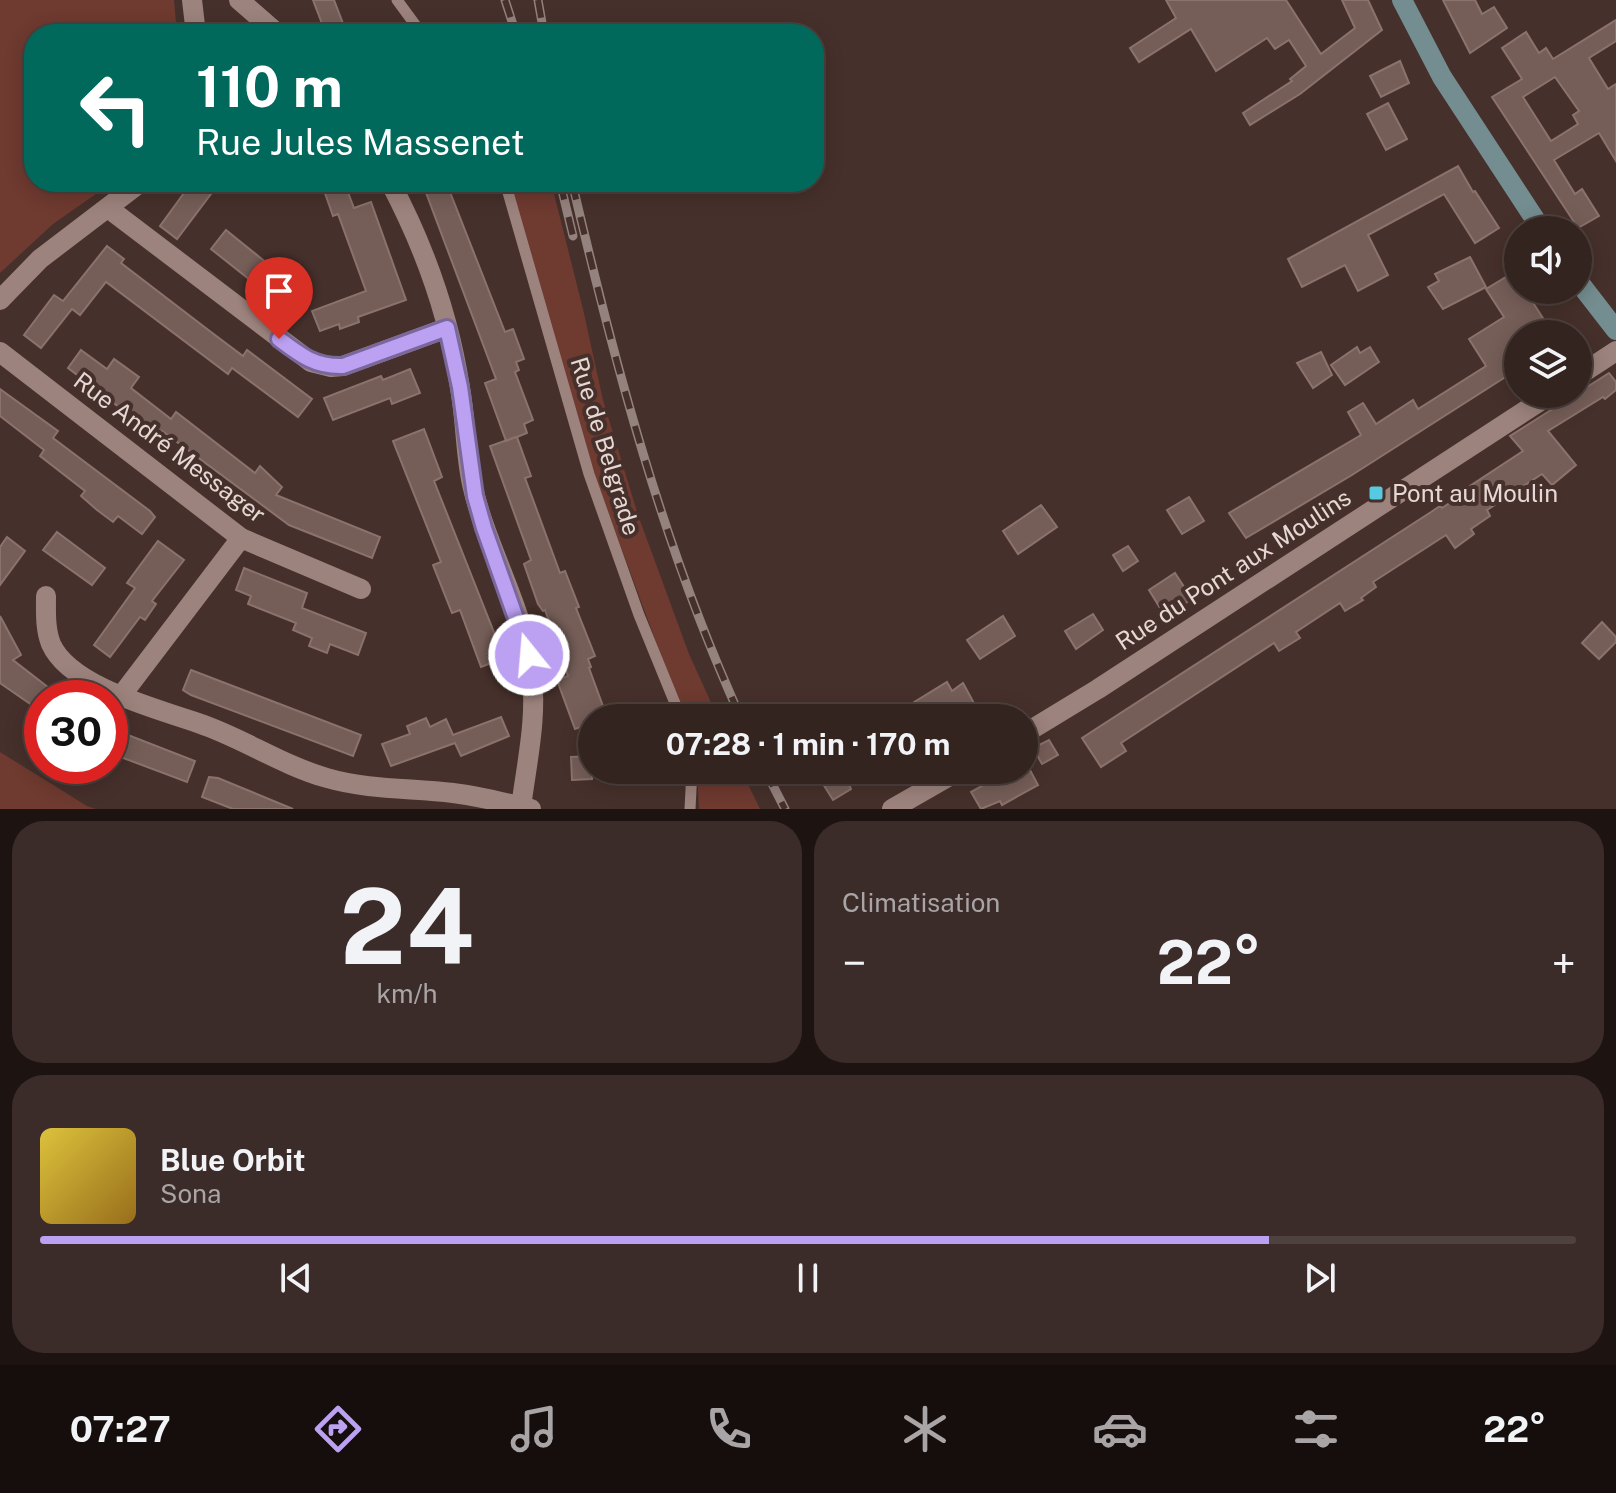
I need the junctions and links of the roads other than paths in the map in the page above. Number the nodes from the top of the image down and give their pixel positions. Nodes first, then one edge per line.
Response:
1 (192, 0) edge
2 (239, 0) edge
3 (397, 0) edge
4 (1402, 0) edge
5 (195, 24) edge
6 (267, 24) edge
7 (415, 24) edge
8 (128, 192) edge
9 (395, 192) edge
10 (508, 192) edge
11 (108, 208) junction
12 (1533, 216) edge
13 (1592, 299) edge
14 (0, 300) edge
15 (447, 328) junction
16 (1616, 330) edge
17 (1616, 351) edge
18 (0, 352) edge
19 (1592, 367) edge
20 (1530, 408) edge
21 (241, 538) junction
22 (361, 589) dead end
23 (46, 596) dead end
24 (94, 680) edge
25 (128, 687) edge
26 (128, 698) edge
27 (675, 704) edge
28 (1038, 725) edge
29 (691, 784) edge
30 (936, 784) edge
31 (526, 808) edge
32 (690, 809) edge
33 (892, 809) edge

1 - 5 street
2 - 6 street
3 - 7 lane
4 - 12 main road
8 - 11 street
9 - 15 street
10 - 27 lane, Rue de Belgrade
11 - 14 street
11 - 15 street
13 - 16 main road
15 - 31 street
17 - 19 street
18 - 21 street, Rue André Messager
20 - 28 street, Rue du Pont aux Moulins
21 - 22 street, Rue André Messager
21 - 25 street
23 - 24 street
26 - 31 street
29 - 32 lane
30 - 33 street

